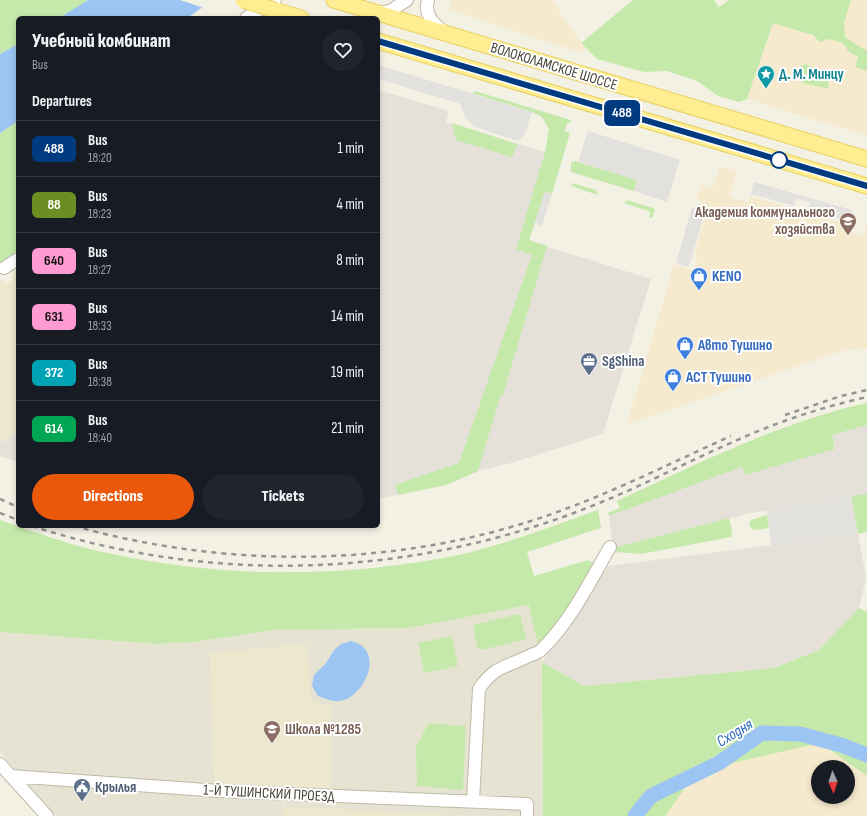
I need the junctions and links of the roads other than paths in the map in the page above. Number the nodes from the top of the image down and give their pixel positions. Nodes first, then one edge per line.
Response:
1 (244, 0) edge
2 (334, 0) edge
3 (407, 0) edge
4 (428, 0) edge
5 (275, 5) edge
6 (376, 13) junction
7 (250, 16) edge
8 (296, 16) edge
9 (452, 35) junction
10 (380, 42) edge
11 (867, 159) edge
12 (867, 186) edge
13 (16, 260) edge
14 (4, 268) dead end
15 (610, 547) dead end
16 (0, 764) edge
17 (11, 776) junction
18 (473, 802) junction
19 (527, 810) edge
20 (46, 816) edge

1 - 5 main road, bridge
2 - 6 main road, ВОЛОКОЛАМСКОЕ ШОССЕ
3 - 6 street
4 - 9 street
5 - 7 street
5 - 8 main road
6 - 9 main road, ВОЛОКОЛАМСКОЕ ШОССЕ
9 - 11 main road, ВОЛОКОЛАМСКОЕ ШОССЕ
10 - 12 main road, ВОЛОКОЛАМСКОЕ ШОССЕ
13 - 14 street
15 - 18 street
16 - 17 street
17 - 18 street, 1-Й ТУШИНСКИЙ ПРОЕЗД
17 - 20 street
18 - 19 street, 1-Й ТУШИНСКИЙ ПРОЕЗД

